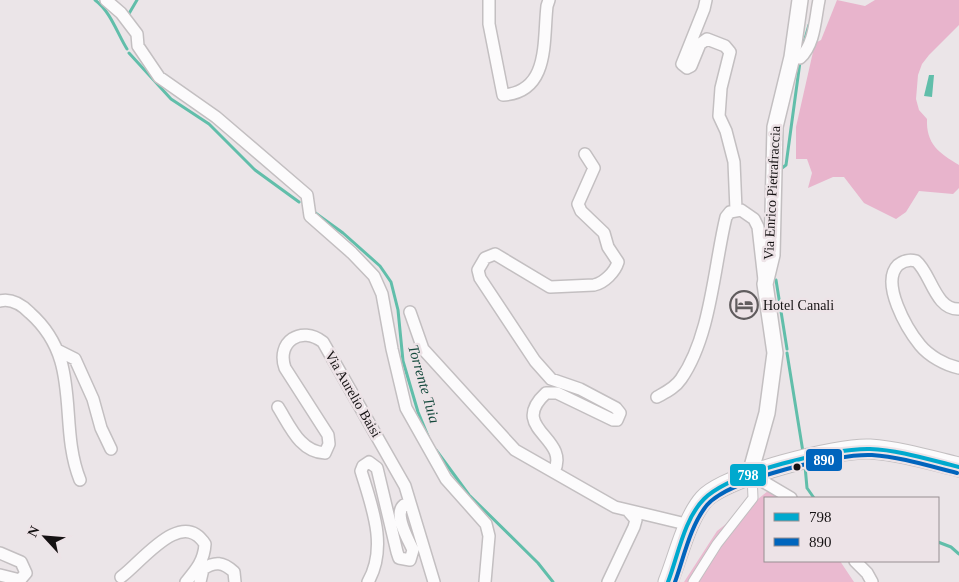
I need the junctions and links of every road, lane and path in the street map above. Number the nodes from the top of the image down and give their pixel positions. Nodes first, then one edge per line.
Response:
1 (106, 0) edge
2 (489, 0) edge
3 (549, 0) edge
4 (706, 0) edge
5 (800, 0) edge
6 (819, 0) edge
7 (792, 57) junction
8 (585, 154) dead end
9 (736, 210) junction
10 (765, 284) junction
11 (0, 301) edge
12 (959, 309) edge
13 (410, 312) dead end
14 (59, 351) junction
15 (959, 368) edge
16 (657, 397) dead end
17 (278, 407) dead end
18 (111, 449) dead end
19 (959, 467) edge
20 (554, 472) junction
21 (752, 475) junction
22 (80, 480) dead end
23 (789, 497) edge
24 (411, 506) junction
25 (628, 512) junction
26 (690, 525) junction
27 (0, 553) edge
28 (855, 562) edge
29 (0, 575) edge
30 (121, 578) dead end
31 (186, 582) edge
32 (200, 582) edge
33 (235, 582) edge
34 (368, 582) edge
35 (434, 582) edge
36 (485, 582) edge
37 (608, 582) edge
38 (668, 582) edge
39 (693, 582) edge
40 (872, 582) edge

1 - 36 street
2 - 3 street
4 - 9 street
5 - 7 street, Via Enrico Pietrafraccia
6 - 7 street
7 - 10 street, Via Enrico Pietrafraccia
8 - 20 street
9 - 10 street
9 - 16 street
10 - 21 street, Via Enrico Pietrafraccia
11 - 14 street
12 - 15 street
13 - 20 street
14 - 18 street
14 - 22 street
17 - 24 street, Via Aurelio Baisi
19 - 21 main road
20 - 25 street
21 - 23 street
21 - 26 main road
21 - 39 street
24 - 34 street
24 - 35 street, Via Aurelio Baisi
25 - 26 street
25 - 37 street
26 - 38 main road
27 - 29 street
28 - 40 street
30 - 31 street
32 - 33 street

